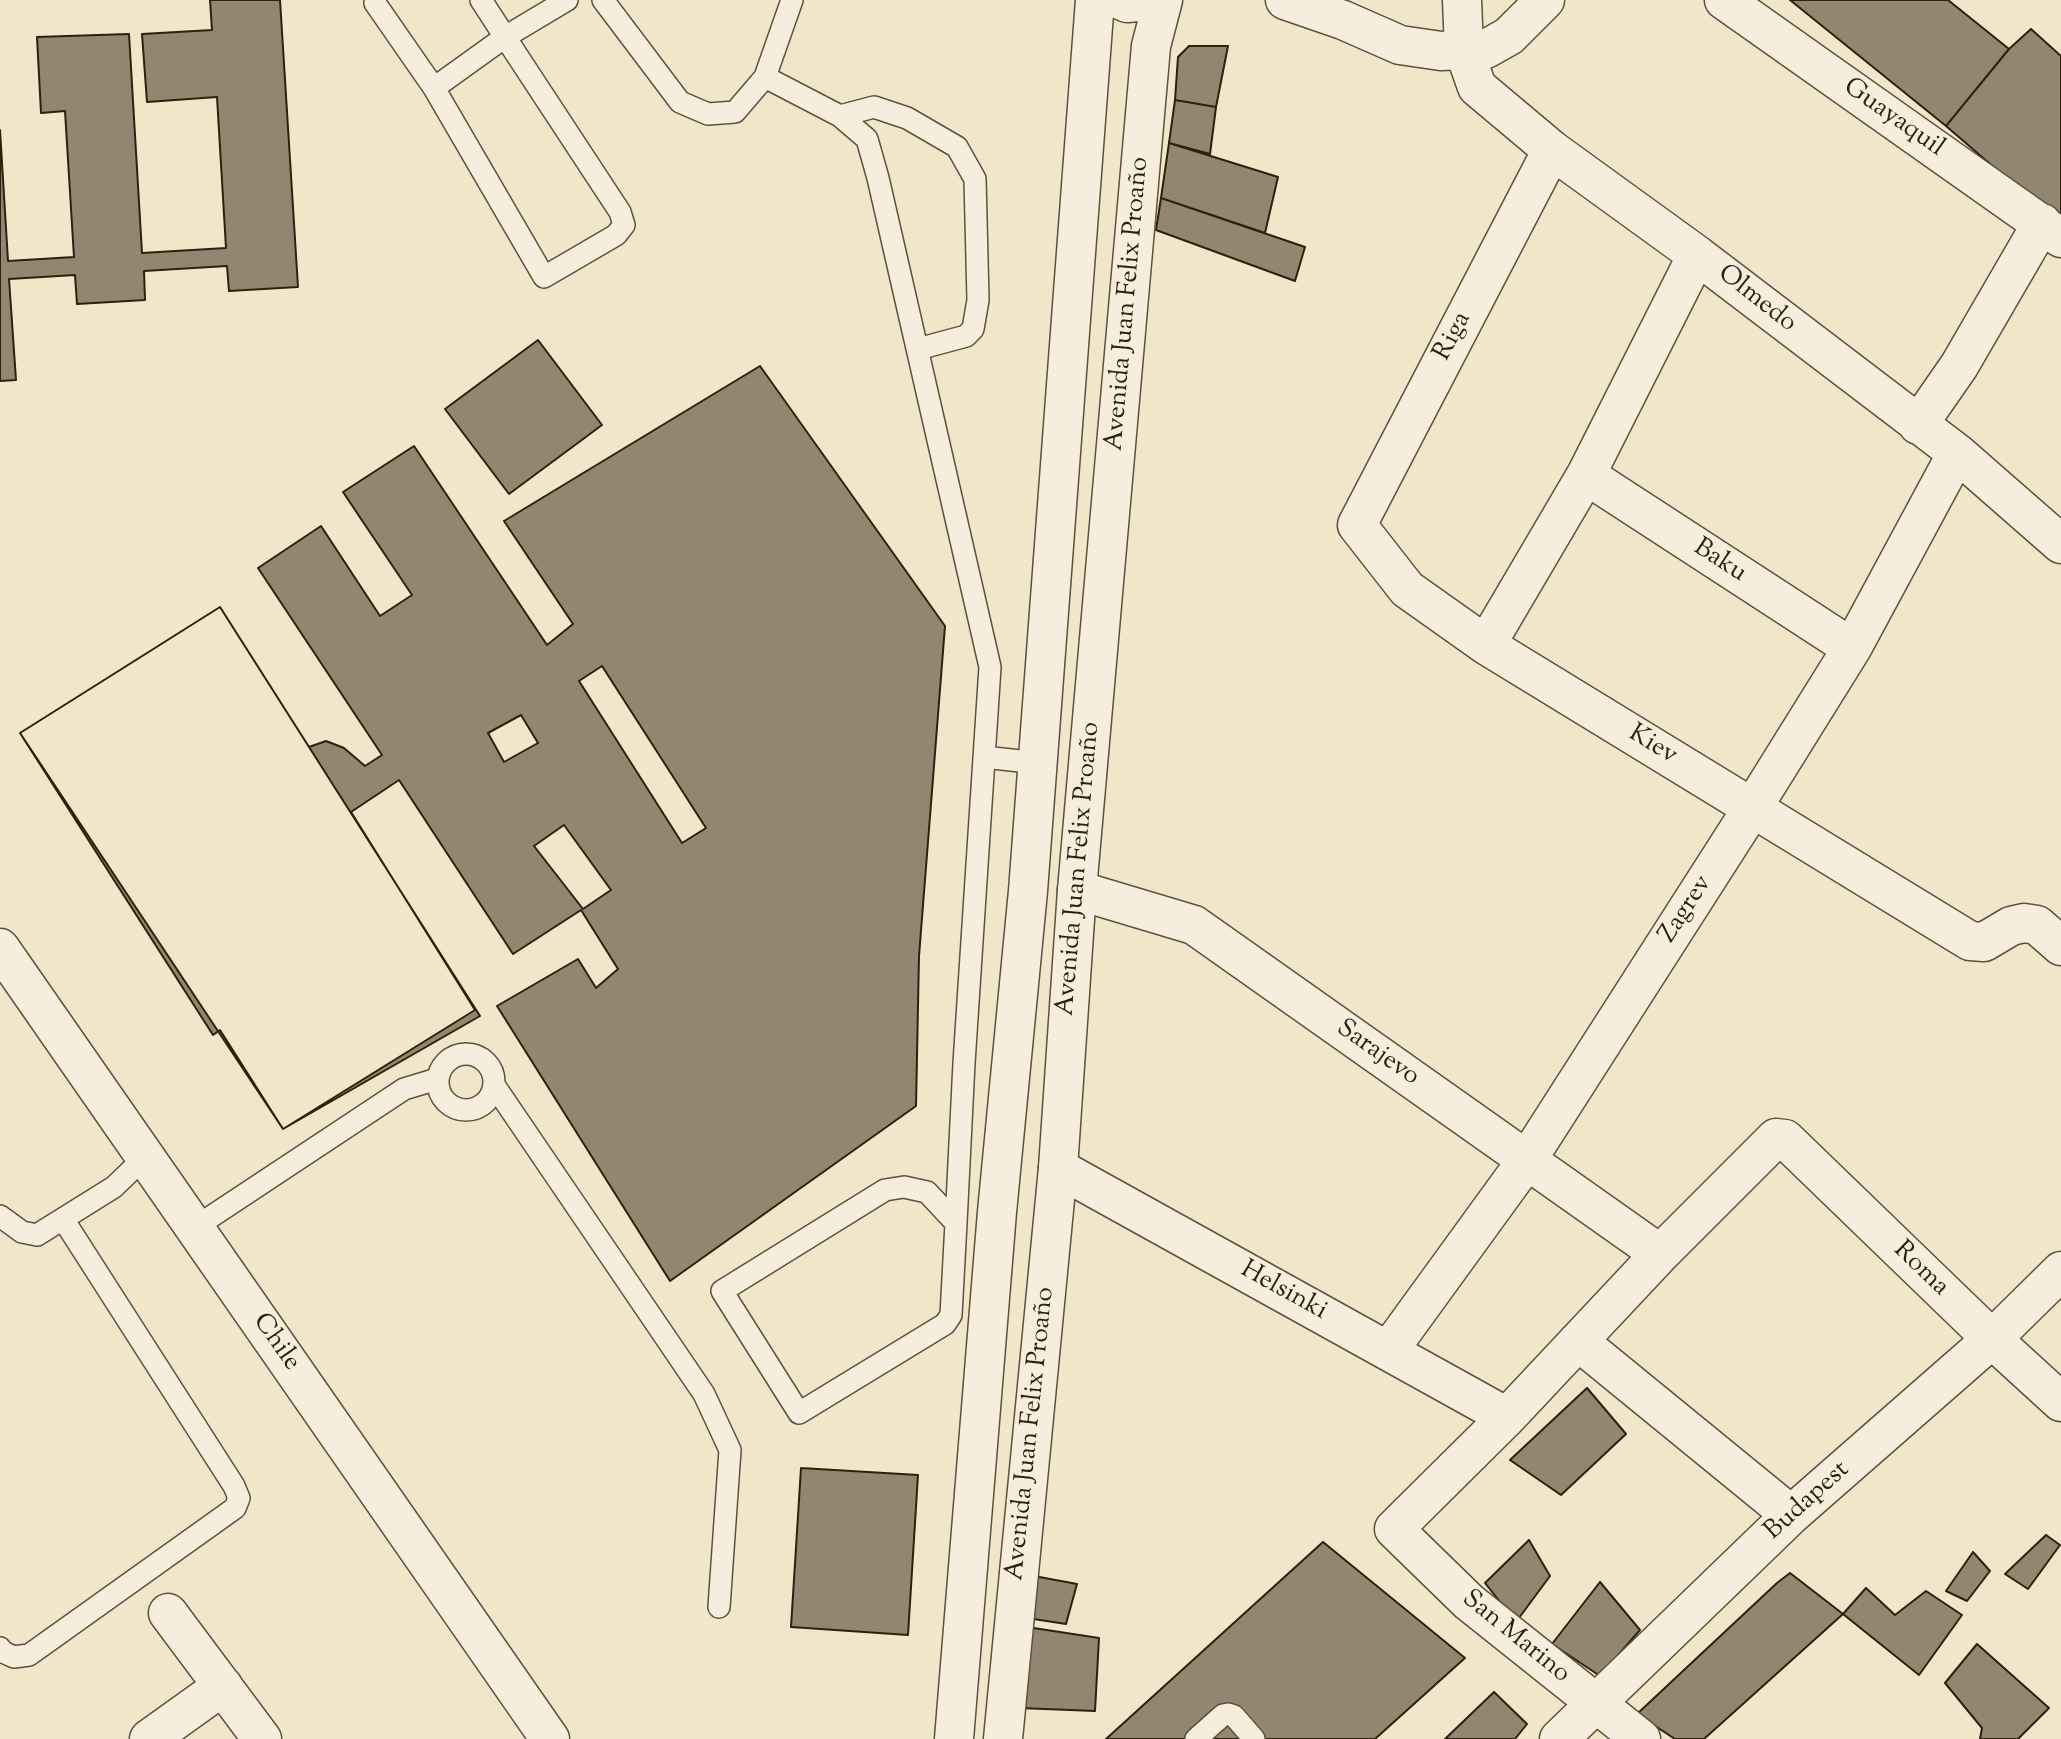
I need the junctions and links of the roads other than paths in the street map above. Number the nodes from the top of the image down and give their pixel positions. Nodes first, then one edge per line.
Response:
1 (481, 0) edge
2 (567, 0) edge
3 (603, 0) edge
4 (792, 0) edge
5 (1094, 0) edge
6 (1120, 0) edge
7 (1155, 0) edge
8 (1163, 0) edge
9 (1285, 0) edge
10 (1462, 0) edge
11 (1545, 0) edge
12 (1724, 0) edge
13 (375, 3) dead end
14 (505, 37) junction
15 (1475, 49) junction
16 (765, 77) junction
17 (434, 88) junction
18 (840, 116) junction
19 (1552, 150) junction
20 (2051, 231) edge
21 (1697, 255) junction
22 (918, 349) junction
23 (1918, 425) junction
24 (1957, 453) junction
25 (1586, 475) junction
26 (1357, 525) joint
27 (2061, 544) edge
28 (1486, 645) junction
29 (1852, 648) junction
30 (984, 757) junction
31 (1038, 763) junction
32 (1753, 807) junction
33 (1077, 890) junction
34 (2061, 946) edge
35 (0, 948) edge
36 (438, 1079) junction
37 (494, 1084) junction
38 (145, 1157) junction
39 (1527, 1160) junction
40 (1058, 1168) junction
41 (0, 1216) edge
42 (63, 1219) junction
43 (956, 1223) junction
44 (194, 1227) junction
45 (1660, 1254) junction
46 (2061, 1271) edge
47 (1992, 1339) junction
48 (1578, 1341) junction
49 (1389, 1350) junction
50 (2061, 1402) edge
51 (1507, 1417) junction
52 (1791, 1515) junction
53 (719, 1607) dead end
54 (168, 1613) dead end
55 (0, 1648) edge
56 (223, 1686) junction
57 (1596, 1704) junction
58 (149, 1739) edge
59 (262, 1739) edge
60 (550, 1739) edge
61 (954, 1739) edge
62 (1003, 1739) edge
63 (1196, 1739) edge
64 (1254, 1739) edge
65 (1559, 1739) edge
66 (1641, 1739) edge

1 - 14 lane
2 - 14 lane
3 - 16 lane
4 - 16 lane
5 - 31 street, Avenida Juan Felix Proaño
6 - 7 street
8 - 33 street, Avenida Juan Felix Proaño
9 - 15 street
10 - 15 street, Olmedo
11 - 15 street
12 - 20 street, Guayaquil
13 - 17 lane
14 - 17 lane
14 - 17 lane
15 - 19 street, Olmedo
16 - 18 lane
18 - 22 lane
18 - 22 lane
19 - 21 street, Olmedo
19 - 26 street, Riga
20 - 23 street
21 - 23 street, Olmedo
21 - 25 street
22 - 30 lane
23 - 24 street, Olmedo
24 - 27 street, Olmedo
24 - 29 street, Zagrev
25 - 28 street
25 - 29 street, Baku
26 - 28 street, Kiev
28 - 32 street, Kiev
29 - 32 street, Zagrev
30 - 31 lane
30 - 43 lane
31 - 61 street, Avenida Juan Felix Proaño
32 - 34 street, Kiev
32 - 39 street, Zagrev
33 - 39 street, Sarajevo
33 - 40 street, Avenida Juan Felix Proaño
35 - 38 street, Chile
36 - 37 lane
36 - 37 lane
36 - 44 lane
37 - 53 lane
38 - 42 lane
38 - 44 street, Chile
39 - 45 street, Sarajevo
39 - 49 street, Zagrev
40 - 49 street, Helsinki
40 - 62 street, Avenida Juan Felix Proaño
41 - 42 lane
42 - 55 lane
43 - 43 lane
44 - 60 street, Chile
45 - 47 street, Roma
45 - 48 street
46 - 47 street, Budapest
47 - 50 street, Roma
47 - 52 street, Budapest
48 - 51 street
48 - 52 street
49 - 51 street, Helsinki
51 - 57 street, San Marino
52 - 57 street, Budapest
54 - 56 street
56 - 58 street
56 - 59 street
57 - 65 street, Budapest
57 - 66 street, San Marino
63 - 64 lane

